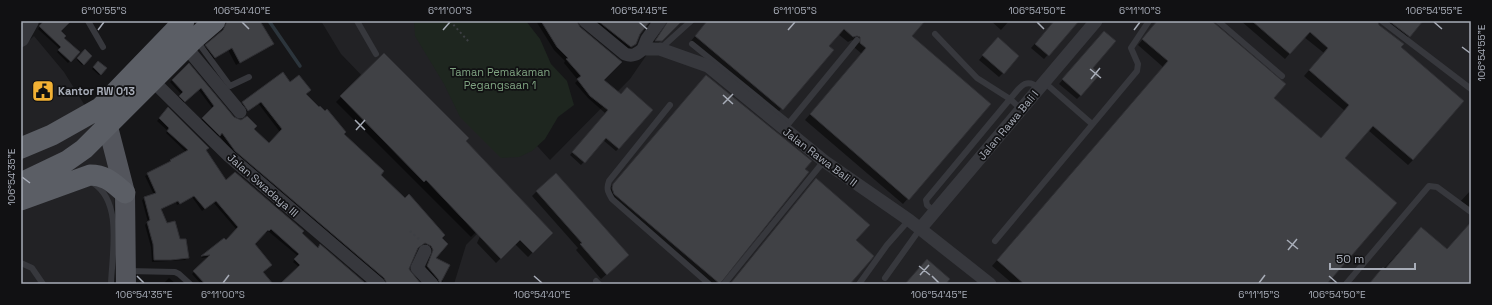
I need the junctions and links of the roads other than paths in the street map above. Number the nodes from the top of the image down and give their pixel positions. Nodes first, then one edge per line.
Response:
1 (88, 21) edge
2 (215, 21) edge
3 (357, 21) edge
4 (585, 21) edge
5 (660, 21) edge
6 (692, 21) edge
7 (1096, 21) edge
8 (1149, 21) edge
9 (1218, 21) edge
10 (1382, 21) edge
11 (30, 22) edge
12 (935, 34) dead end
13 (188, 35) edge
14 (21, 39) edge
15 (857, 40) dead end
16 (692, 44) dead end
17 (104, 47) dead end
18 (643, 49) junction
19 (660, 49) junction
20 (376, 54) dead end
21 (1282, 76) dead end
22 (249, 77) dead end
23 (153, 81) junction
24 (1042, 85) junction
25 (1471, 89) edge
26 (1010, 100) junction
27 (670, 105) dead end
28 (100, 108) junction
29 (1021, 109) junction
30 (240, 112) dead end
31 (1092, 124) junction
32 (108, 127) junction
33 (21, 148) edge
34 (824, 161) junction
35 (79, 180) junction
36 (21, 182) edge
37 (125, 193) junction
38 (49, 198) dead end
39 (21, 200) edge
40 (935, 212) junction
41 (1471, 212) edge
42 (909, 220) junction
43 (920, 229) junction
44 (995, 241) dead end
45 (426, 251) dead end
46 (21, 264) edge
47 (126, 278) edge
48 (885, 278) dead end
49 (43, 284) edge
50 (111, 284) edge
51 (190, 284) edge
52 (380, 284) edge
53 (432, 284) edge
54 (709, 284) edge
55 (724, 284) edge
56 (859, 284) edge
57 (990, 284) edge
58 (1346, 284) edge

1 - 17 lane
2 - 13 highway
3 - 20 lane
4 - 18 street, Jalan Rawa Bali II
5 - 18 street
6 - 19 lane
7 - 24 street, Jalan Rawa Bali I
8 - 31 lane
9 - 21 lane
10 - 25 lane
11 - 14 street
12 - 26 lane
13 - 22 lane
13 - 23 highway
13 - 28 highway
13 - 30 street
15 - 16 lane
18 - 19 street, Jalan Rawa Bali II
19 - 34 street, Jalan Rawa Bali II
23 - 32 highway
23 - 52 street, Jalan Swadaya III
24 - 26 lane
24 - 29 street, Jalan Rawa Bali I
24 - 31 lane
26 - 29 lane
26 - 40 lane
27 - 54 lane
28 - 32 main road
28 - 33 highway
29 - 40 street, Jalan Rawa Bali I
31 - 44 lane
32 - 36 highway
32 - 37 main road
34 - 42 street, Jalan Rawa Bali II
34 - 55 lane
35 - 37 highway
35 - 38 lane
35 - 39 highway
35 - 50 lane
37 - 47 main road
40 - 43 street, Jalan Rawa Bali I
41 - 58 lane
42 - 43 street, Jalan Rawa Bali II
42 - 56 lane
43 - 48 lane
43 - 57 street, Jalan Rawa Bali II
45 - 53 street
46 - 49 lane
47 - 51 lane

